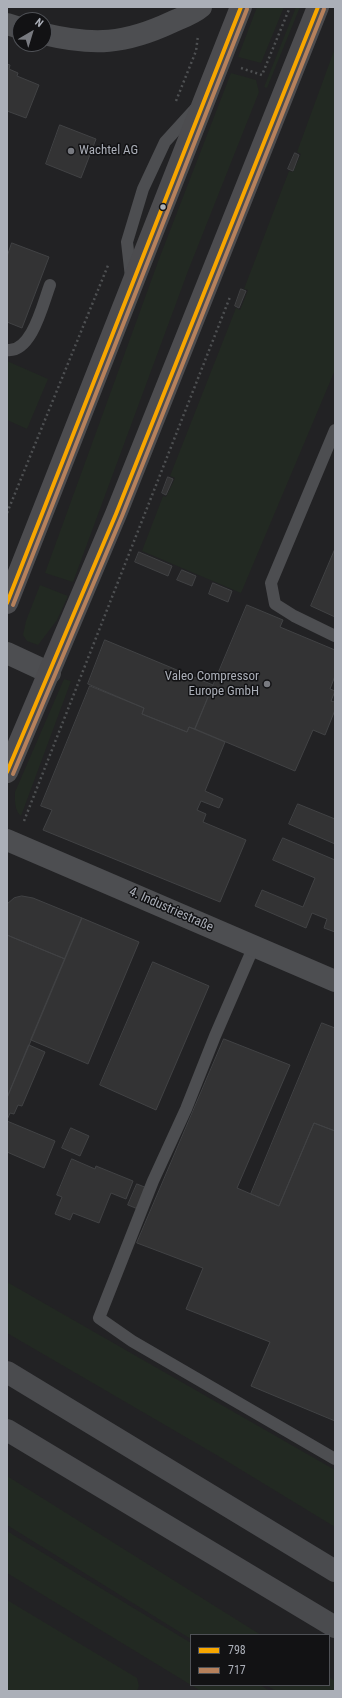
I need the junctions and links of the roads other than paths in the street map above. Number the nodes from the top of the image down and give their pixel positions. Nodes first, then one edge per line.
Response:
1 (202, 7) edge
2 (241, 7) edge
3 (318, 7) edge
4 (52, 36) edge
5 (50, 285) dead end
6 (7, 350) edge
7 (335, 430) edge
8 (7, 603) edge
9 (335, 636) edge
10 (7, 653) edge
11 (50, 673) junction
12 (7, 772) edge
13 (11, 841) edge
14 (254, 946) junction
15 (335, 981) edge
16 (7, 1372) edge
17 (7, 1430) edge
18 (335, 1459) edge
19 (335, 1571) edge
20 (335, 1627) edge

1 - 4 street
2 - 8 main road
3 - 11 main road
5 - 6 lane
7 - 9 lane
10 - 11 street
11 - 12 main road
13 - 14 street, 4. Industriestraße
14 - 15 street, 4. Industriestraße
14 - 18 lane
16 - 19 highway
17 - 20 highway

